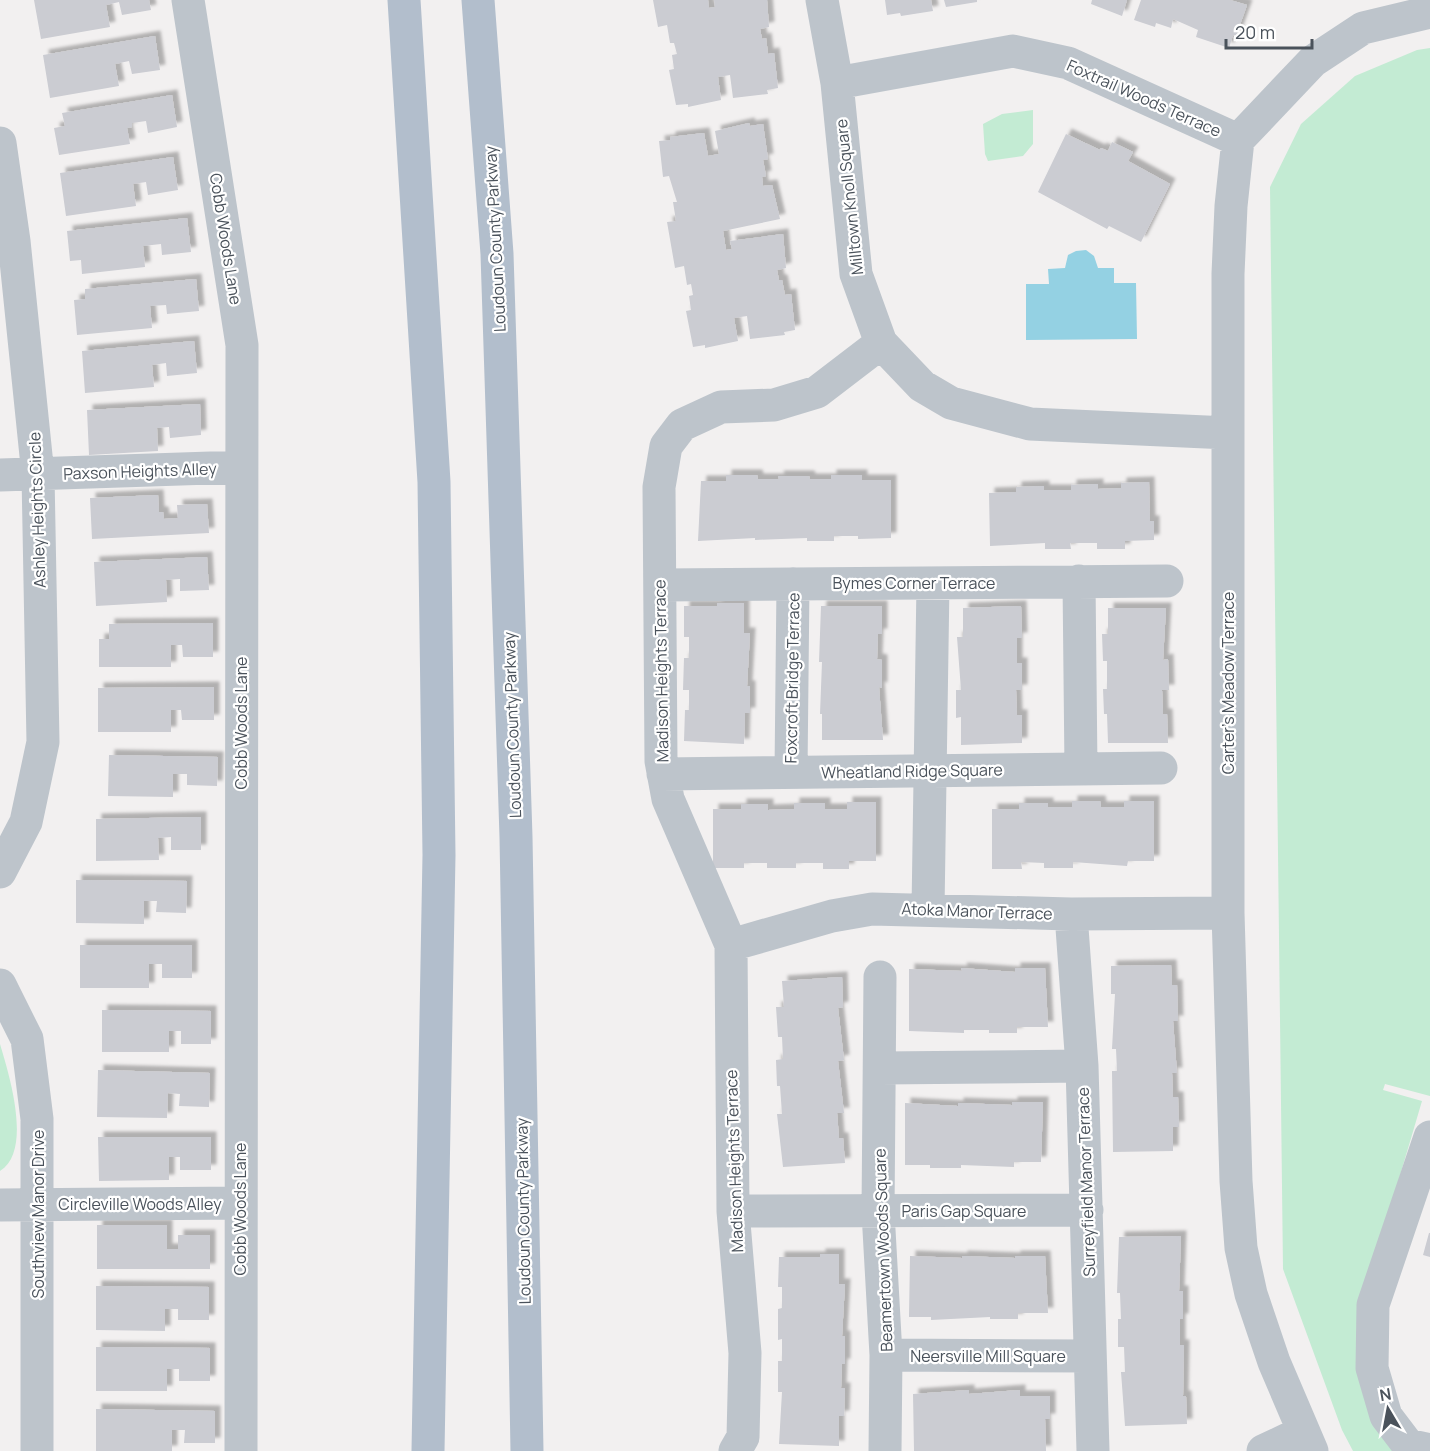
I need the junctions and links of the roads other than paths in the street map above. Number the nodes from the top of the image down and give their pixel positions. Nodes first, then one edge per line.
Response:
1 (188, 0) edge
2 (405, 0) edge
3 (478, 0) edge
4 (822, 0) edge
5 (1430, 12) edge
6 (837, 83) junction
7 (1238, 140) junction
8 (0, 142) edge
9 (881, 343) junction
10 (1228, 433) junction
11 (242, 467) junction
12 (0, 475) edge
13 (38, 475) junction
14 (1079, 581) junction
15 (1167, 581) dead end
16 (933, 583) junction
17 (793, 584) junction
18 (660, 585) junction
19 (1161, 768) dead end
20 (1081, 769) junction
21 (930, 770) junction
22 (791, 772) junction
23 (663, 774) junction
24 (0, 872) edge
25 (928, 910) junction
26 (1228, 913) junction
27 (1071, 914) junction
28 (731, 945) junction
29 (880, 977) dead end
30 (0, 985) edge
31 (1082, 1066) junction
32 (881, 1068) junction
33 (1430, 1137) edge
34 (240, 1203) junction
35 (39, 1204) junction
36 (0, 1205) edge
37 (1087, 1210) junction
38 (732, 1211) junction
39 (878, 1212) junction
40 (886, 1356) junction
41 (1090, 1356) junction
42 (1307, 1441) edge
43 (1430, 1450) edge
44 (37, 1451) edge
45 (241, 1451) edge
46 (428, 1451) edge
47 (527, 1451) edge
48 (735, 1451) edge
49 (885, 1451) edge
50 (1093, 1451) edge
51 (1263, 1451) edge

1 - 11 street, Cobb Woods Lane
2 - 46 main road
3 - 47 main road, Loudoun County Parkway
4 - 6 street, Milltown Knoll Square
5 - 7 street
6 - 7 street, Foxtrail Woods Terrace
6 - 9 street, Milltown Knoll Square
7 - 10 street, Carter's Meadow Terrace
8 - 13 street, Ashley Heights Circle
9 - 10 street, Milltown Knoll Square
9 - 18 street, Madison Heights Terrace
10 - 26 street, Carter's Meadow Terrace
11 - 13 street, Paxson Heights Alley
11 - 34 street, Cobb Woods Lane
12 - 13 street, Paxson Heights Alley
13 - 24 street, Ashley Heights Circle
14 - 15 street, Bymes Corner Terrace
14 - 16 street, Bymes Corner Terrace
14 - 20 street
16 - 17 street, Bymes Corner Terrace
16 - 21 street
17 - 18 street, Bymes Corner Terrace
17 - 22 street, Foxcroft Bridge Terrace
18 - 23 street, Madison Heights Terrace
19 - 20 street, Wheatland Ridge Square
20 - 21 street, Wheatland Ridge Square
21 - 22 street, Wheatland Ridge Square
21 - 25 street
22 - 23 street, Wheatland Ridge Square
23 - 28 street, Madison Heights Terrace
25 - 27 street, Atoka Manor Terrace
25 - 28 street, Atoka Manor Terrace
26 - 27 street, Atoka Manor Terrace
26 - 42 street, Carter's Meadow Terrace
27 - 31 street, Surreyfield Manor Terrace
28 - 38 street, Madison Heights Terrace
29 - 32 street, Beamertown Woods Square
30 - 35 street, Southview Manor Drive
31 - 32 street
31 - 37 street, Surreyfield Manor Terrace
32 - 39 street, Beamertown Woods Square
33 - 43 street
34 - 35 street, Circleville Woods Alley
34 - 45 street, Cobb Woods Lane
35 - 36 street
35 - 44 street, Southview Manor Drive
37 - 39 street, Paris Gap Square
37 - 41 street, Surreyfield Manor Terrace
38 - 39 street, Paris Gap Square
38 - 48 street, Madison Heights Terrace
39 - 40 street, Beamertown Woods Square
40 - 41 street, Neersville Mill Square
40 - 49 street, Beamertown Woods Square
41 - 50 street, Surreyfield Manor Terrace
42 - 51 street

